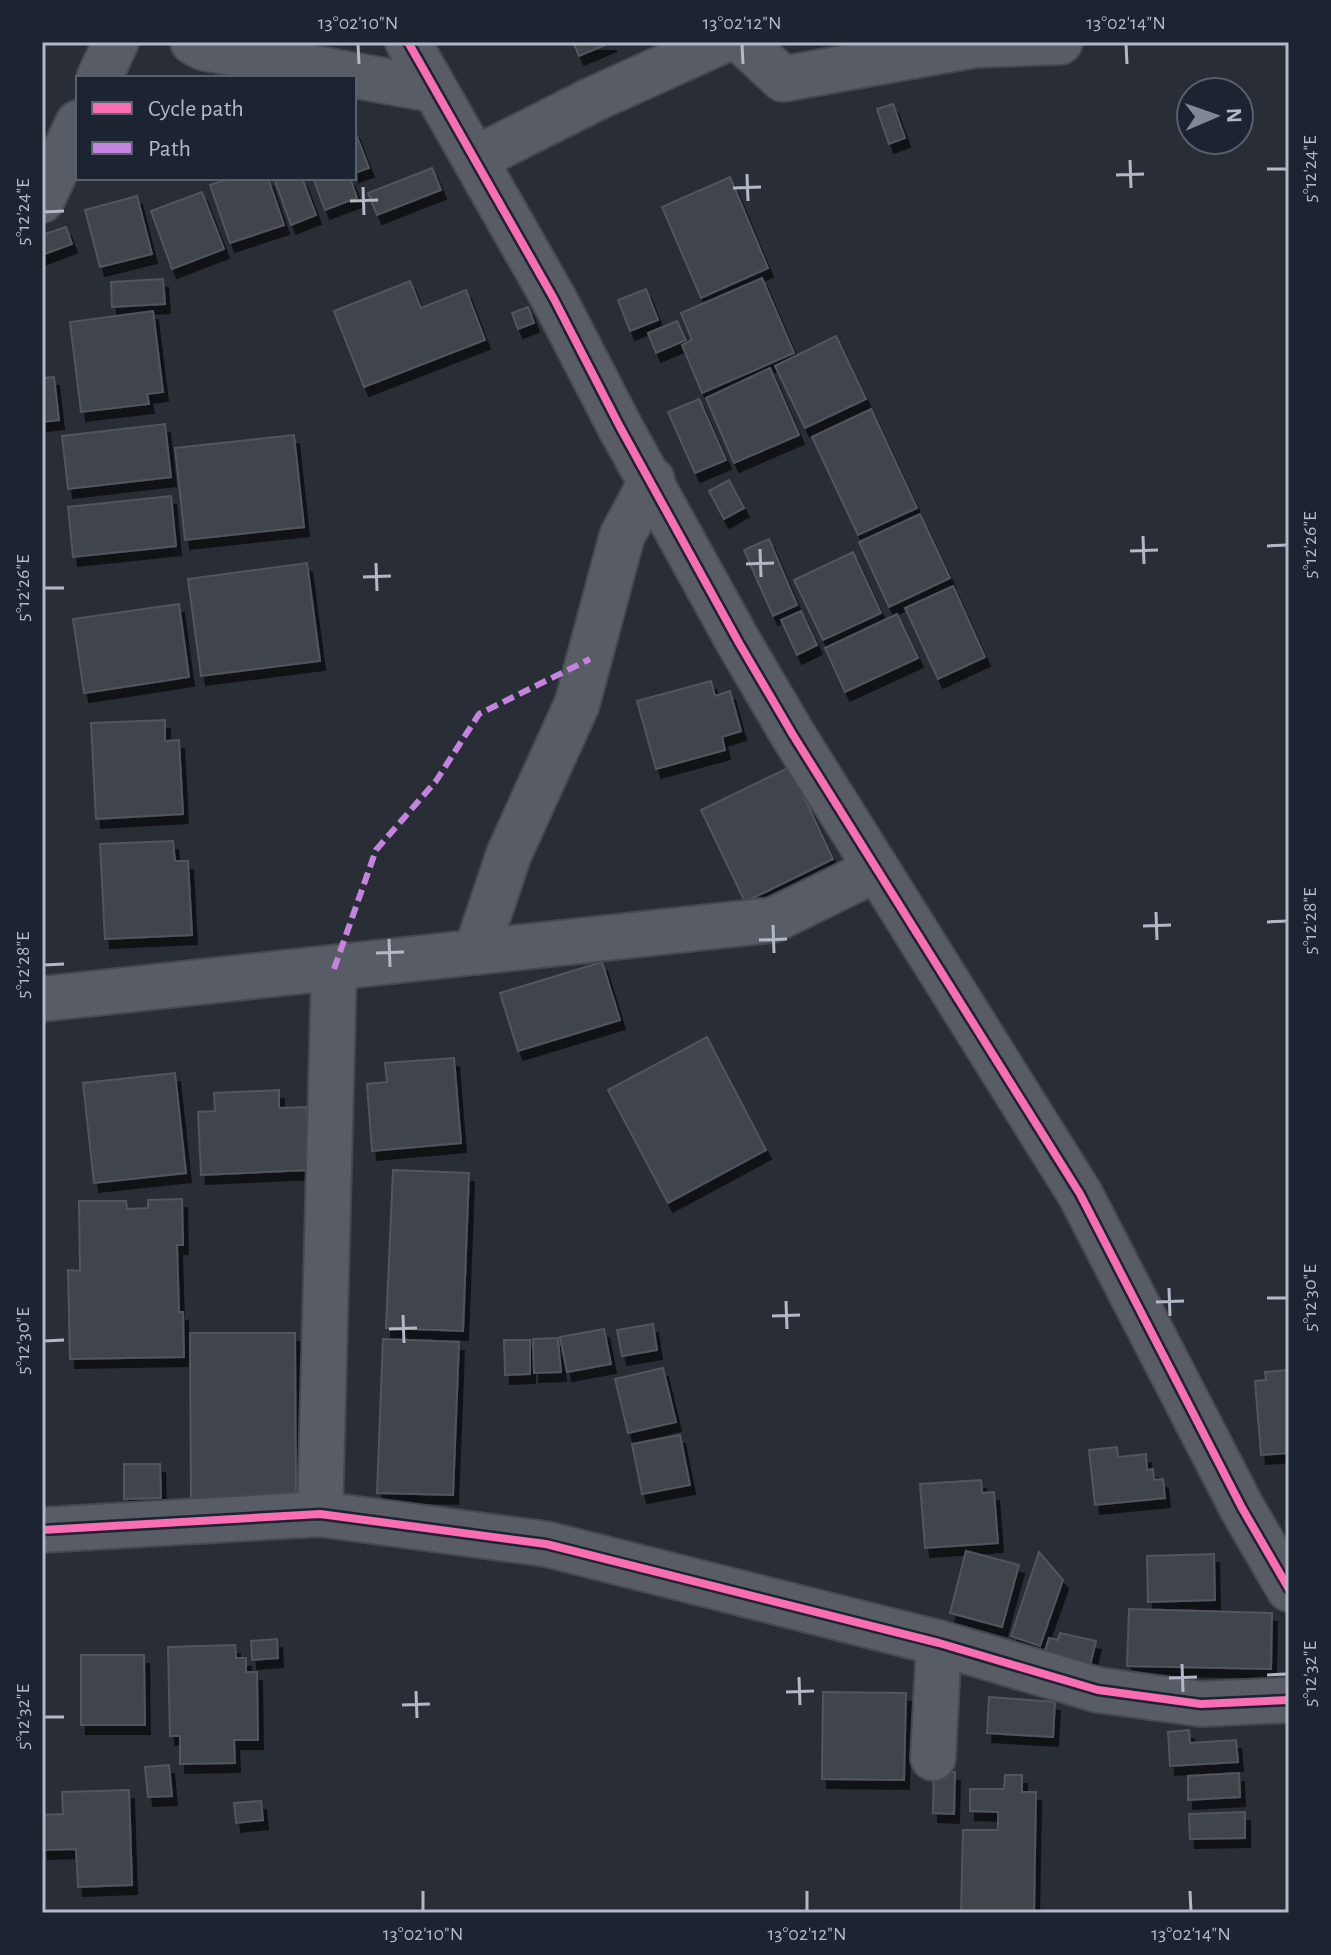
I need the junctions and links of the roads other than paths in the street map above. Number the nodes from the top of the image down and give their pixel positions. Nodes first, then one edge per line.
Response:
1 (116, 42) edge
2 (193, 42) edge
3 (408, 42) edge
4 (720, 42) edge
5 (743, 42) edge
6 (1060, 42) edge
7 (100, 76) edge
8 (435, 90) junction
9 (76, 127) edge
10 (475, 159) junction
11 (42, 200) edge
12 (652, 480) junction
13 (877, 869) junction
14 (476, 952) junction
15 (334, 969) junction
16 (42, 999) edge
17 (320, 1514) junction
18 (42, 1530) edge
19 (1289, 1589) edge
20 (939, 1643) junction
21 (1289, 1700) edge
22 (933, 1758) dead end

1 - 7 street
2 - 8 street
3 - 8 street
4 - 10 street
5 - 6 street
8 - 10 street
9 - 11 street
10 - 12 street
12 - 13 street
12 - 14 street
13 - 14 street
13 - 19 street
14 - 15 street
15 - 16 street
15 - 17 street
17 - 18 street
17 - 20 street
20 - 21 street
20 - 22 street

